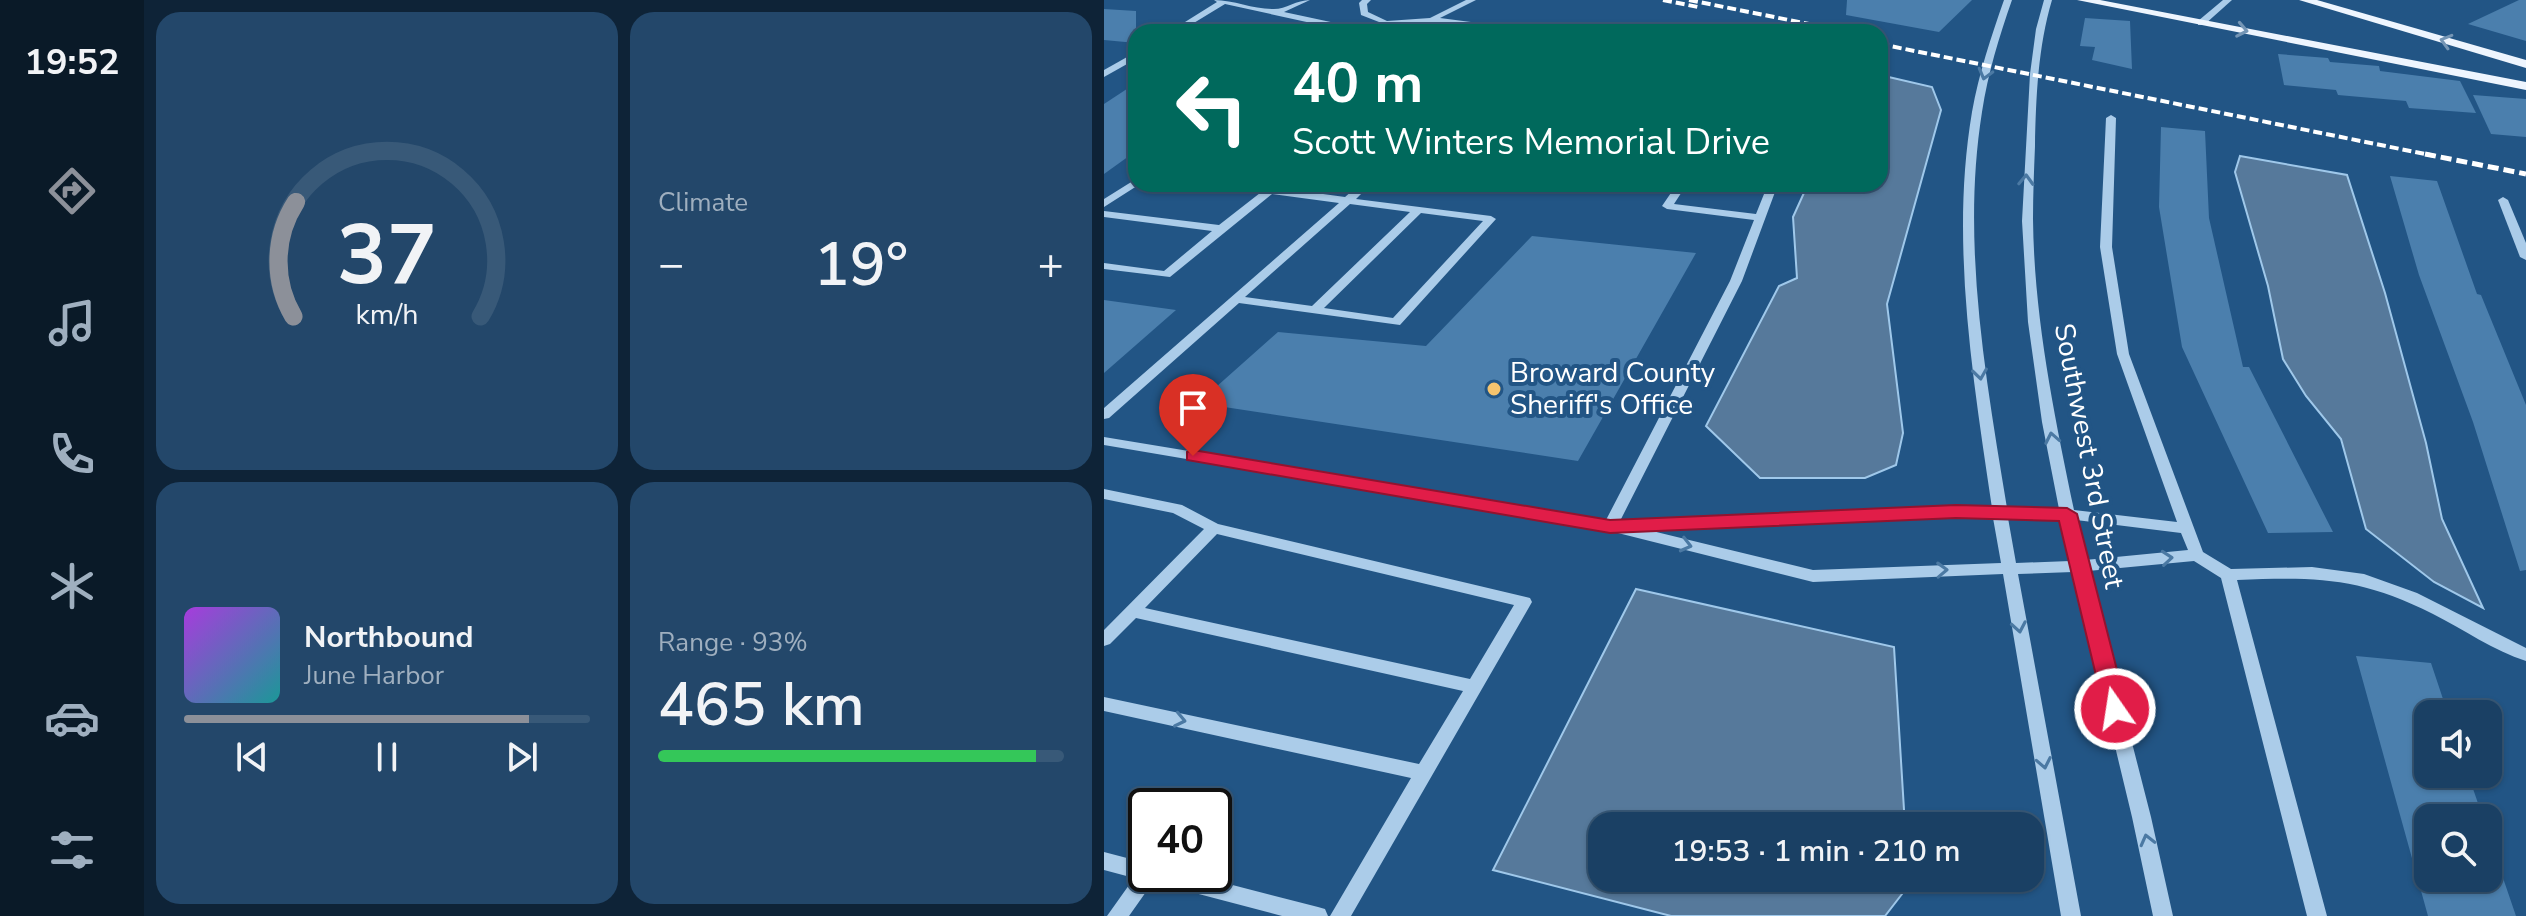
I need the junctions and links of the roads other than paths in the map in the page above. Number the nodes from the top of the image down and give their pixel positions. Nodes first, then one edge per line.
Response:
1 (1222, 0) edge
2 (1306, 0) edge
3 (1367, 0) edge
4 (1472, 0) edge
5 (2008, 0) edge
6 (2048, 0) edge
7 (2083, 0) edge
8 (2228, 0) edge
9 (2305, 0) edge
10 (2319, 2) edge
11 (2124, 4) edge
12 (1276, 13) junction
13 (1436, 17) junction
14 (1383, 21) junction
15 (2201, 23) junction
16 (1185, 24) edge
17 (1328, 24) edge
18 (1373, 24) edge
19 (1426, 24) edge
20 (1464, 24) edge
21 (1128, 60) edge
22 (2526, 64) edge
23 (1104, 74) edge
24 (2526, 86) edge
25 (2111, 118) dead end
26 (1128, 188) edge
27 (1268, 192) edge
28 (1277, 192) edge
29 (1357, 192) edge
30 (1677, 192) edge
31 (1770, 192) edge
32 (2503, 200) dead end
33 (1347, 201) junction
34 (1104, 204) edge
35 (1418, 210) junction
36 (1104, 214) edge
37 (1761, 218) junction
38 (1221, 229) junction
39 (2526, 257) edge
40 (1104, 266) edge
41 (1236, 299) junction
42 (1315, 310) junction
43 (1104, 415) edge
44 (1104, 441) edge
45 (1104, 494) edge
46 (2000, 512) junction
47 (2067, 514) junction
48 (1610, 526) junction
49 (1214, 528) junction
50 (2186, 528) junction
51 (2197, 555) junction
52 (2081, 566) junction
53 (2009, 568) junction
54 (2228, 575) junction
55 (1133, 611) junction
56 (1104, 640) edge
57 (2526, 655) edge
58 (1474, 687) junction
59 (1104, 704) edge
60 (1424, 773) junction
61 (1104, 861) edge
62 (1128, 868) edge
63 (1134, 892) edge
64 (1225, 892) edge
65 (1117, 916) edge
66 (1318, 916) edge
67 (1340, 916) edge
68 (2071, 916) edge
69 (2163, 916) edge
70 (2317, 916) edge

1 - 12 street
1 - 16 street
2 - 12 street
3 - 14 street
4 - 13 street
5 -> 46 street
47 -> 6 street, Southwest 3rd Street
7 - 11 main road
8 - 15 street
9 - 10 main road
22 -> 10 main road
11 - 15 main road
12 - 17 street
13 - 14 street
13 - 19 street
13 - 20 street
14 - 18 street
15 -> 24 main road
21 - 23 street
25 - 50 street
26 - 34 street
27 - 38 street
28 - 33 street
29 - 33 street
30 - 37 street
31 - 37 street
32 - 39 street
33 - 35 street
33 - 41 street
35 - 42 street
35 - 42 street
36 - 38 street
37 - 48 street
38 - 40 street
41 - 42 street
41 - 43 street
44 - 48 street
45 - 49 street
46 - 47 street
46 - 48 street
46 - 53 street
47 - 50 street
47 - 52 street, Southwest 3rd Street
48 -> 53 street
49 - 55 street
49 - 58 street
50 - 51 street
52 -> 51 street
51 - 54 street
52 - 53 street
69 -> 52 street, Southwest 3rd Street
53 -> 68 street
54 - 57 street
54 - 70 street
55 - 56 street
55 - 58 street
58 - 60 street
59 -> 60 street
60 - 67 street
61 - 62 street
63 - 65 street
64 - 66 street

